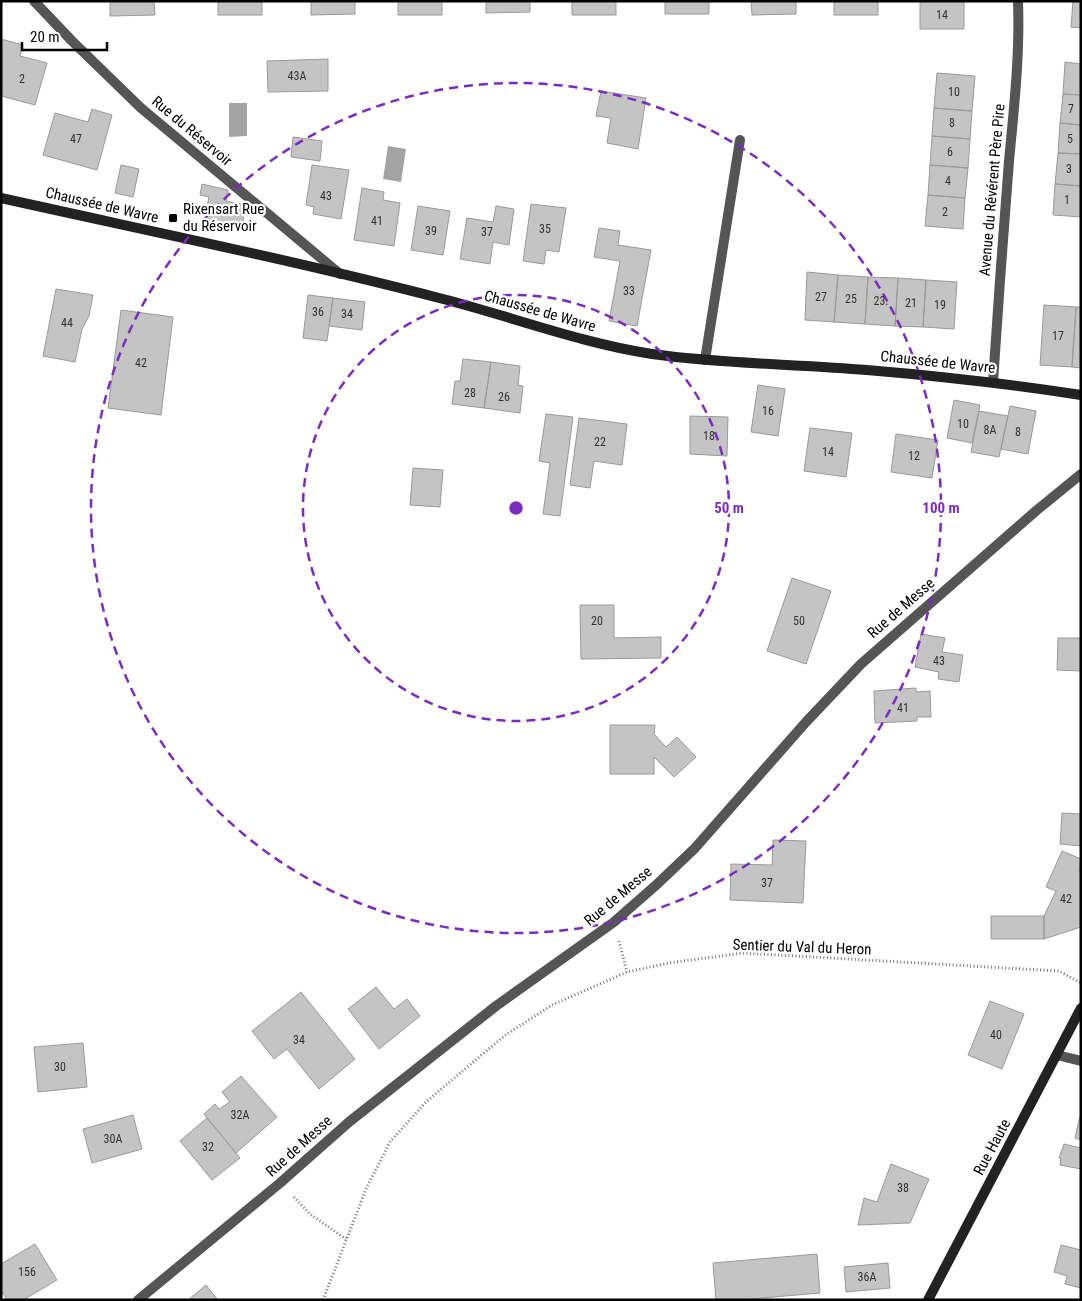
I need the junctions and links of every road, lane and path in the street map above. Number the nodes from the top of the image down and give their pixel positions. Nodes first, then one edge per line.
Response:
1 (34, 1) edge
2 (1018, 1) edge
3 (740, 140) dead end
4 (1, 198) edge
5 (340, 274) junction
6 (705, 360) junction
7 (993, 382) junction
8 (1081, 394) edge
9 (1081, 474) edge
10 (614, 922) junction
11 (627, 972) junction
12 (1081, 983) edge
13 (1081, 1008) edge
14 (1057, 1055) junction
15 (1081, 1061) edge
16 (280, 1182) junction
17 (346, 1239) junction
18 (138, 1300) edge
19 (323, 1300) edge
20 (928, 1300) edge

1 - 5 street, Rue du Réservoir
2 - 7 street, Avenue du Révérent Père Pire
3 - 6 street
4 - 5 street, Chaussée de Wavre
5 - 6 street, Chaussée de Wavre
6 - 7 street, Chaussée de Wavre
7 - 8 street, Chaussée de Wavre
9 - 10 street, Rue de Messe
10 - 11 path
10 - 16 street, Rue de Messe
11 - 12 path, Sentier du Val du Heron
11 - 17 path, Sentier du Val du Heron
13 - 14 street, Rue Haute
14 - 15 street
14 - 20 street, Rue Haute
16 - 17 path
16 - 18 street, Rue de Messe
17 - 19 path, Sentier du Val du Heron

